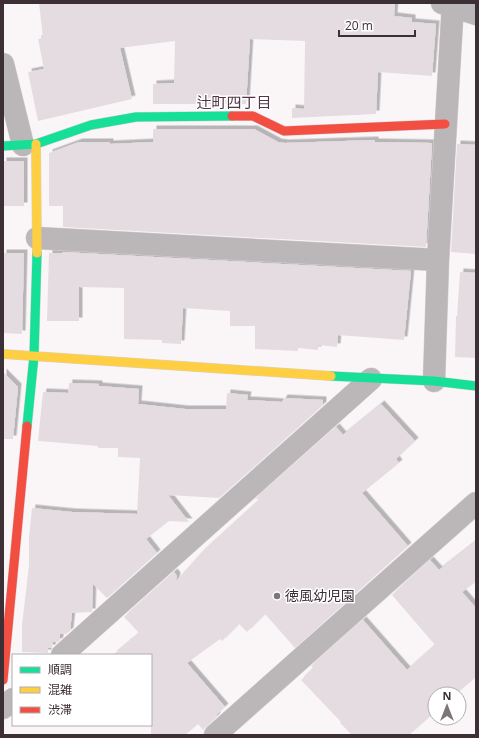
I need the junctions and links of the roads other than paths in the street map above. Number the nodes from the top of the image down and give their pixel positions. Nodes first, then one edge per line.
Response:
1 (449, 4) edge
2 (476, 14) edge
3 (3, 64) edge
4 (445, 124) junction
5 (21, 145) edge
6 (37, 238) junction
7 (438, 260) junction
8 (3, 354) edge
9 (34, 356) junction
10 (371, 379) junction
11 (434, 381) junction
12 (475, 387) edge
13 (476, 503) edge
14 (7, 607) edge
15 (63, 654) edge
16 (3, 680) edge
17 (12, 700) edge
18 (3, 708) edge
19 (215, 735) edge

1 - 2 street
1 - 4 street
3 - 5 street
4 - 5 street
4 - 7 street
5 - 6 street
6 - 7 street
6 - 9 street
7 - 11 street
8 - 9 street
9 - 10 street
9 - 14 street
10 - 11 street
10 - 15 street
11 - 12 street
13 - 19 street
14 - 16 street
17 - 18 street

